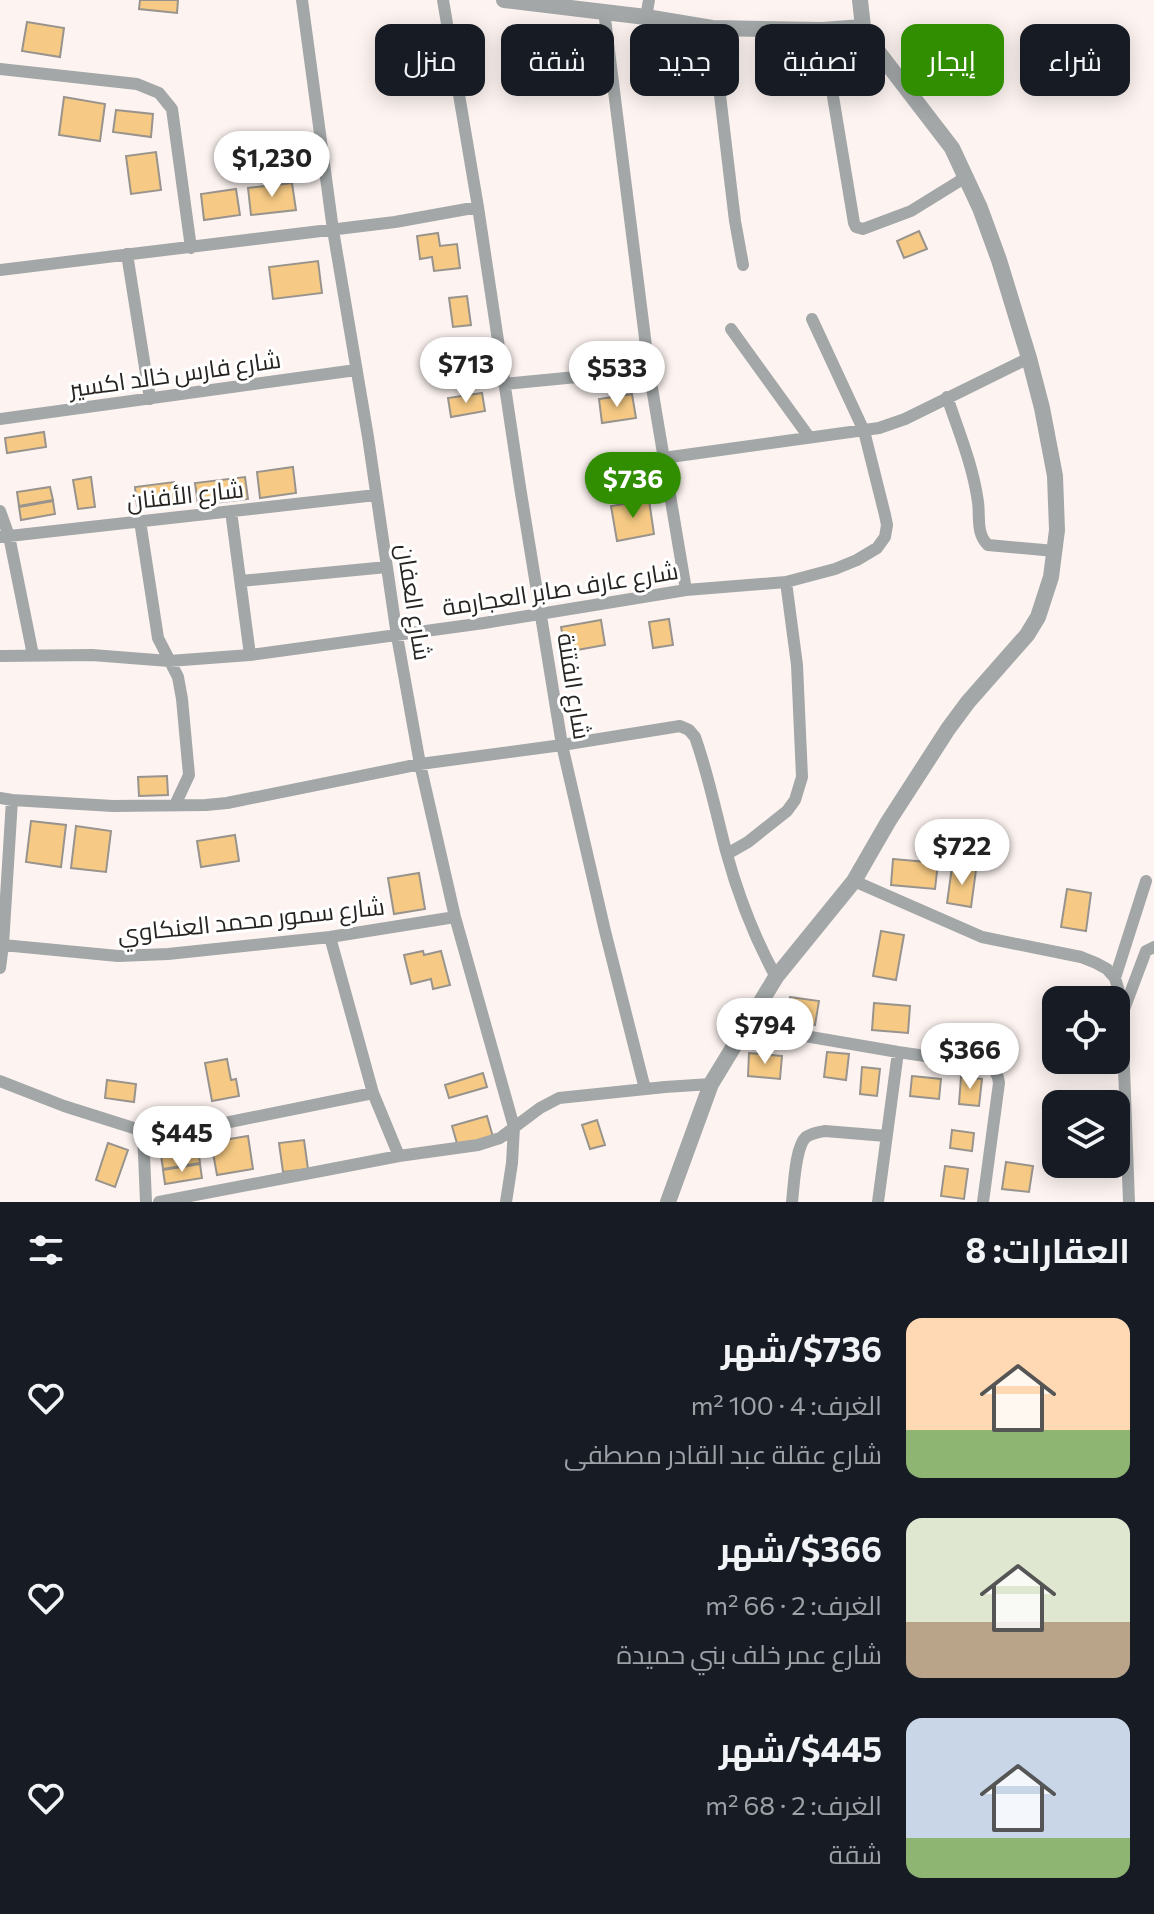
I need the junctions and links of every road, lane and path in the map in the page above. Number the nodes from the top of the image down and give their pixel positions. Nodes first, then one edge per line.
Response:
1 (302, 0) edge
2 (443, 0) edge
3 (504, 0) edge
4 (860, 0) edge
5 (648, 8) edge
6 (604, 11) junction
7 (699, 24) edge
8 (863, 24) edge
9 (885, 61) edge
10 (0, 69) edge
11 (720, 96) edge
12 (833, 96) edge
13 (966, 177) junction
14 (478, 207) junction
15 (333, 230) junction
16 (191, 248) junction
17 (127, 254) junction
18 (743, 265) dead end
19 (0, 270) edge
20 (812, 319) dead end
21 (731, 329) dead end
22 (1029, 358) junction
23 (356, 370) junction
24 (649, 370) junction
25 (504, 384) junction
26 (947, 397) junction
27 (150, 399) junction
28 (0, 419) edge
29 (864, 431) junction
30 (809, 437) junction
31 (663, 458) junction
32 (376, 495) junction
33 (0, 511) edge
34 (231, 511) junction
35 (140, 521) junction
36 (4, 537) edge
37 (1055, 551) junction
38 (387, 567) junction
39 (241, 581) junction
40 (786, 582) junction
41 (686, 590) junction
42 (541, 614) junction
43 (397, 636) junction
44 (33, 655) junction
45 (250, 655) junction
46 (0, 656) edge
47 (169, 661) junction
48 (562, 745) junction
49 (420, 764) junction
50 (6, 799) edge
51 (175, 805) junction
52 (727, 854) junction
53 (854, 881) junction
54 (1146, 881) dead end
55 (455, 917) junction
56 (330, 937) junction
57 (3, 945) junction
58 (1154, 947) edge
59 (0, 968) edge
60 (776, 977) junction
61 (1115, 978) junction
62 (1117, 986) edge
63 (1130, 994) edge
64 (747, 1026) junction
65 (898, 1052) junction
66 (1124, 1074) edge
67 (0, 1081) edge
68 (711, 1084) junction
69 (645, 1089) junction
70 (373, 1093) junction
71 (514, 1127) junction
72 (143, 1131) junction
73 (886, 1136) junction
74 (399, 1156) junction
75 (146, 1202) edge
76 (159, 1202) edge
77 (506, 1202) edge
78 (668, 1202) edge
79 (792, 1202) edge
80 (878, 1202) edge
81 (983, 1202) edge
82 (1129, 1202) edge

1 - 15 street, شارع العفان
2 - 14 street, شارع الفتنة
3 - 6 street
4 - 8 street
5 - 6 street
5 - 7 street
6 - 24 street
9 - 13 street
10 - 16 street
11 - 18 street
12 - 13 street
13 - 22 street
14 - 15 street
14 - 25 street, شارع الفتنة
15 - 16 street
15 - 23 street, شارع العفان
16 - 17 street
17 - 19 street
17 - 27 street
20 - 29 street, شارع عارف صابر العجارمة
21 - 30 street
22 - 26 street
22 - 37 street
23 - 27 street, شارع فارس خالد اكسير
23 - 32 street, شارع العفان
24 - 25 street
24 - 31 street
25 - 42 street, شارع الفتنة
26 - 29 street
26 - 37 street
27 - 28 street, شارع فارس خالد اكسير
29 - 30 street
29 - 40 street, شارع عارف صابر العجارمة
30 - 31 street
31 - 41 street
32 - 34 street, شارع الأفنان
32 - 38 street, شارع العفان
33 - 36 street
34 - 35 street, شارع الأفنان
34 - 39 street
35 - 36 street, شارع الأفنان
35 - 47 street
36 - 44 street
37 - 53 street
38 - 39 street
38 - 43 street, شارع العفان
39 - 45 street
40 - 41 street, شارع عارف صابر العجارمة
40 - 52 street
41 - 42 street, شارع عارف صابر العجارمة
42 - 43 street, شارع عارف صابر العجارمة
42 - 48 street, شارع الفتنة
43 - 45 street, شارع عارف صابر العجارمة
43 - 49 street, شارع العفان
44 - 46 street, شارع عارف صابر العجارمة
44 - 47 street, شارع عارف صابر العجارمة
45 - 47 street, شارع عارف صابر العجارمة
47 - 51 street
48 - 49 street
48 - 52 street
48 - 69 street, شارع الفتنة
49 - 51 street
49 - 55 street, شارع العفان
50 - 51 street
50 - 57 street
52 - 60 street
53 - 60 street
53 - 61 street
54 - 61 street
55 - 56 street, شارع سمور محمد العنكاوي
55 - 71 street, شارع العفان
56 - 57 street, شارع سمور محمد العنكاوي
56 - 70 street
57 - 59 street
58 - 63 street
60 - 64 street
61 - 62 street
64 - 65 street
64 - 68 street
65 - 73 street
65 - 81 street
66 - 82 street
67 - 72 street
68 - 69 street
68 - 78 street
69 - 71 street
70 - 72 street
70 - 74 street
71 - 74 street
71 - 77 street, شارع العفان
72 - 75 street
73 - 79 street
73 - 80 street
74 - 76 street

